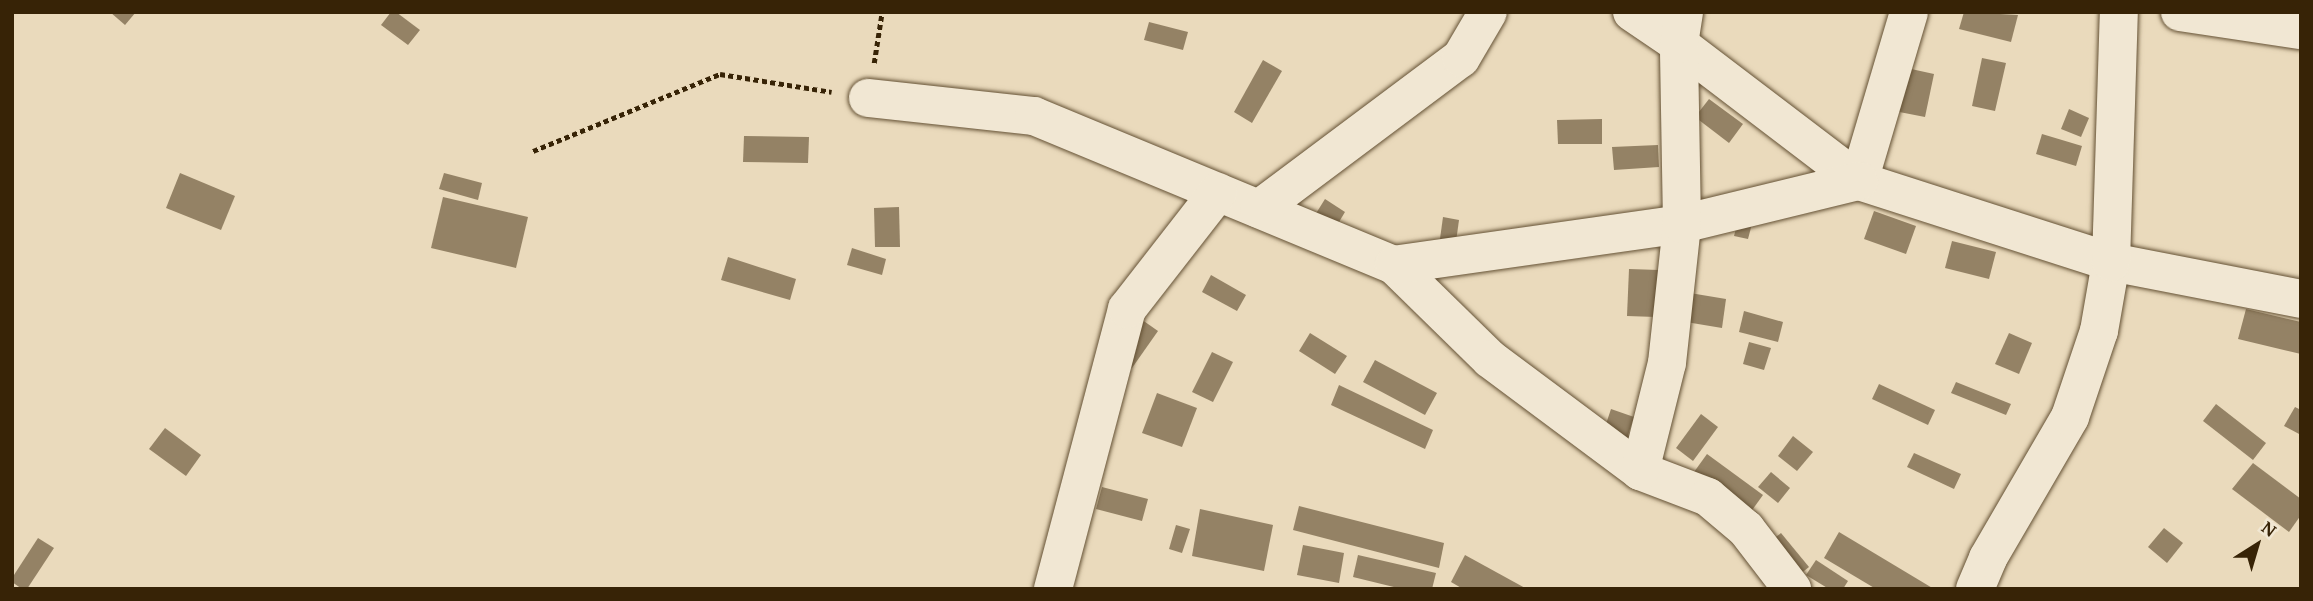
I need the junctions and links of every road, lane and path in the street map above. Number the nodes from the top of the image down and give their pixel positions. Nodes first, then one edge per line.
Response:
1 (882, 12) edge
2 (1488, 12) edge
3 (1632, 12) edge
4 (1909, 12) edge
5 (2119, 12) edge
6 (2197, 13) edge
7 (1682, 28) edge
8 (2301, 30) edge
9 (868, 98) junction
10 (533, 151) dead end
11 (1859, 181) junction
12 (1218, 192) junction
13 (1259, 209) junction
14 (1682, 224) junction
15 (2111, 262) junction
16 (1394, 265) junction
17 (2301, 299) edge
18 (1640, 471) junction
19 (1053, 589) edge
20 (1792, 589) edge
21 (1975, 589) edge

1 - 9 path
2 - 13 street
3 - 7 street
4 - 11 street
5 - 15 street
6 - 8 street
7 - 11 street
7 - 14 street
9 - 10 path
9 - 12 street
11 - 14 street
11 - 15 street
12 - 13 street
12 - 19 street
13 - 16 street
14 - 16 street
14 - 18 street
15 - 17 street
15 - 21 street
16 - 18 street
18 - 20 street

